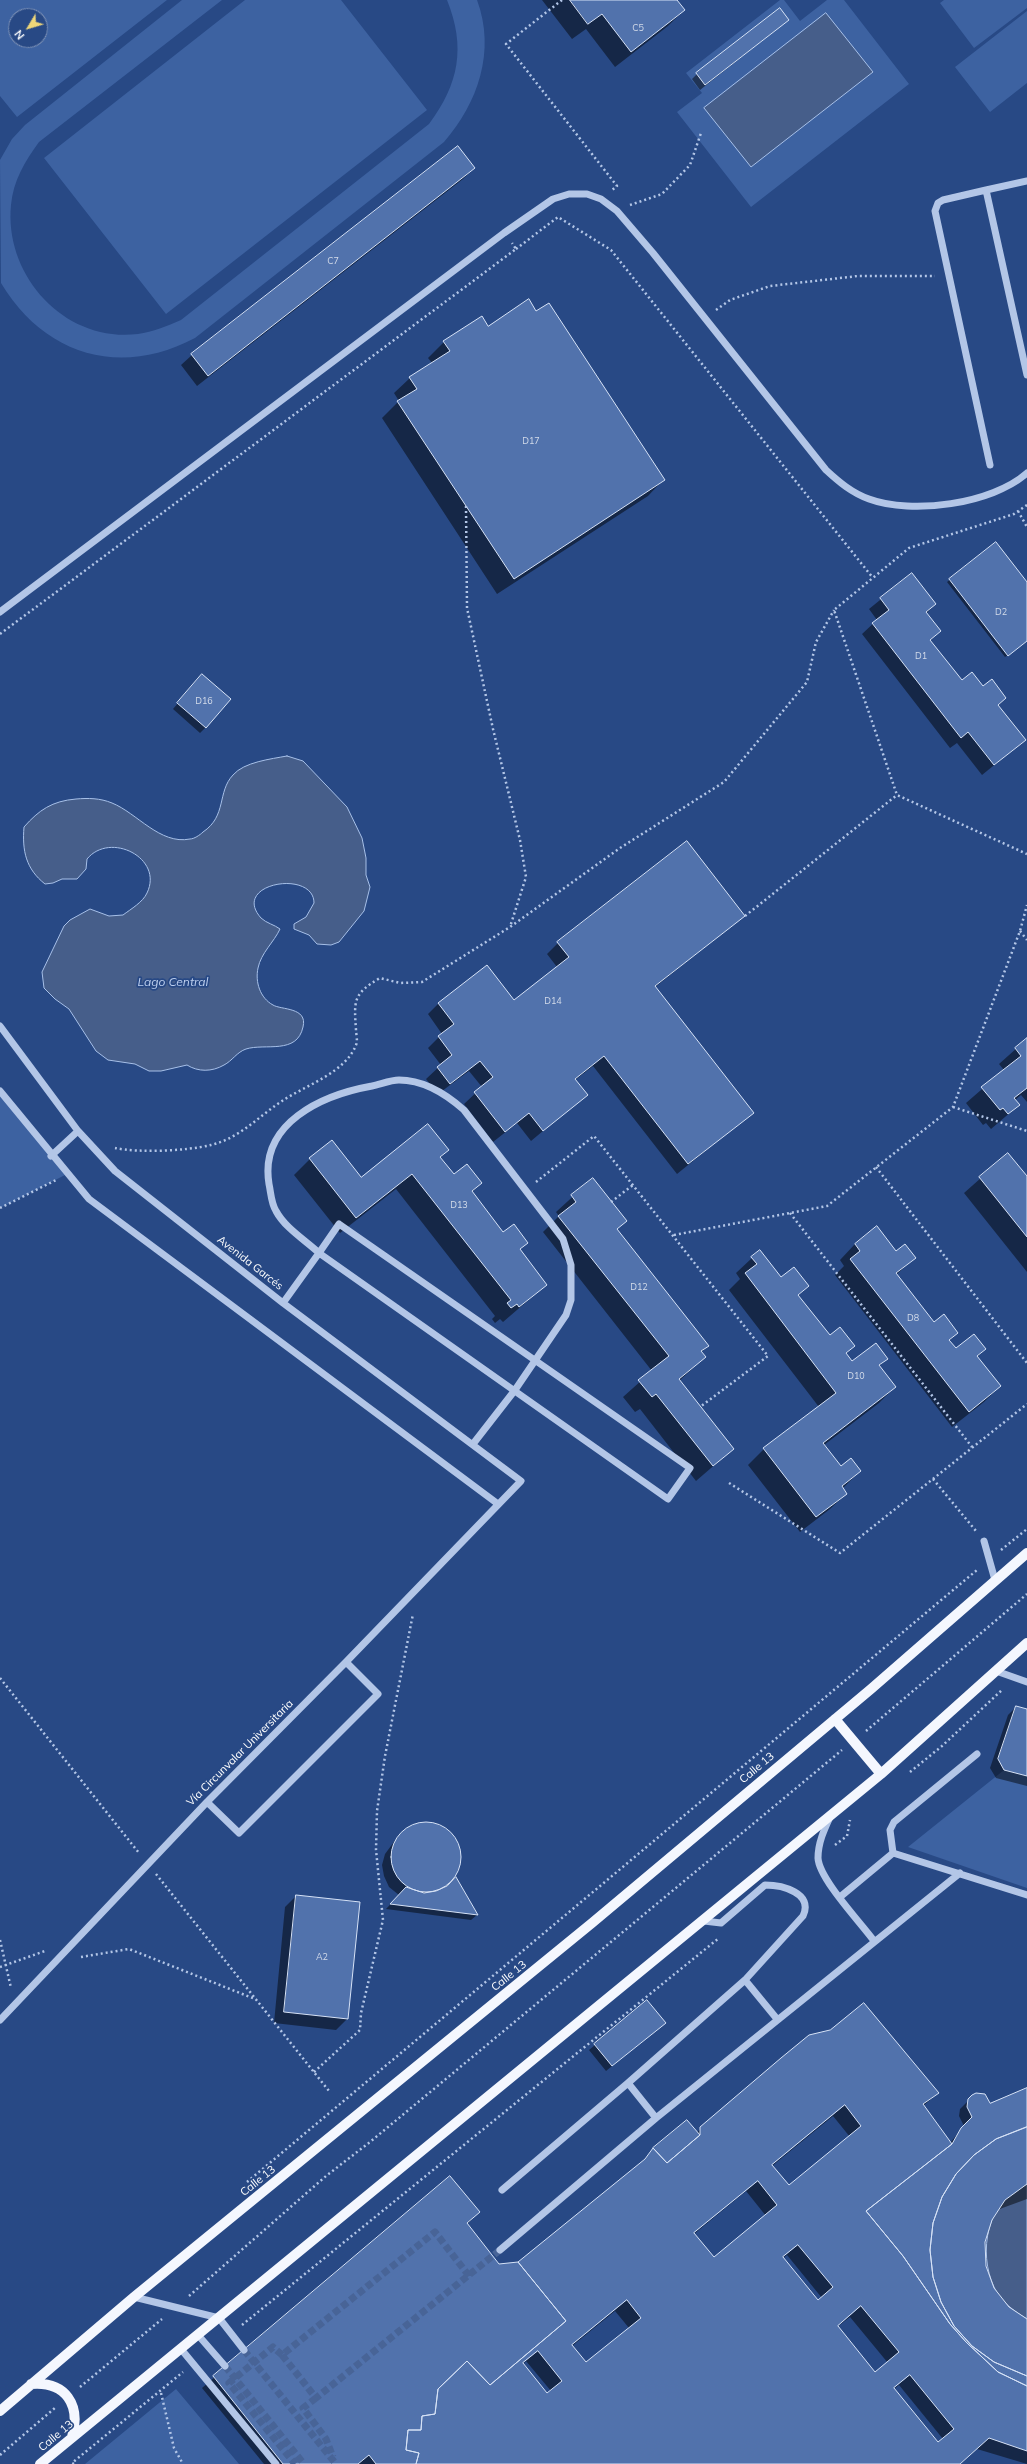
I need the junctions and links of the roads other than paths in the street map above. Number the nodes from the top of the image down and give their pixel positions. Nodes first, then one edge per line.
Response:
1 (1027, 181) edge
2 (986, 190) junction
3 (1027, 375) edge
4 (990, 465) dead end
5 (1027, 473) edge
6 (0, 612) edge
7 (0, 1026) edge
8 (0, 1091) edge
9 (78, 1131) junction
10 (51, 1156) junction
11 (319, 1253) junction
12 (283, 1303) junction
13 (536, 1360) junction
14 (516, 1390) junction
15 (473, 1444) junction
16 (521, 1481) joint
17 (498, 1504) junction
18 (984, 1541) road end
19 (1027, 1553) edge
20 (995, 1580) junction
21 (1027, 1643) edge
22 (346, 1662) junction
23 (996, 1671) junction
24 (1027, 1682) edge
25 (835, 1719) junction
26 (977, 1754) dead end
27 (881, 1774) junction
28 (206, 1802) junction
29 (831, 1815) junction
30 (893, 1854) junction
31 (960, 1873) junction
32 (1027, 1895) edge
33 (840, 1897) junction
34 (704, 1921) junction
35 (874, 1942) junction
36 (745, 1980) junction
37 (776, 2019) junction
38 (0, 2020) edge
39 (628, 2083) junction
40 (656, 2118) junction
41 (502, 2190) dead end
42 (500, 2250) tunnel mouth
43 (134, 2297) junction
44 (219, 2318) junction
45 (198, 2335) junction
46 (181, 2349) junction
47 (244, 2350) tunnel mouth
48 (225, 2366) tunnel mouth
49 (31, 2384) junction
50 (0, 2411) edge
51 (72, 2437) junction
52 (40, 2464) edge
53 (276, 2464) edge

1 - 2 street
2 - 3 street
2 - 4 street
5 - 6 street
7 - 9 street, Avenida Garcés
8 - 10 street
9 - 10 street
9 - 12 street, Avenida Garcés
10 - 17 street
11 - 12 street
11 - 13 street
11 - 13 street
11 - 14 street
12 - 15 street, Avenida Garcés
13 - 14 street
13 - 14 street
14 - 15 street
15 - 16 street, Avenida Garcés
16 - 17 street, Vía Circunvalar Universitaria
17 - 22 street, Vía Circunvalar Universitaria
18 - 20 street
19 - 20 main road, Calle 13
20 - 25 main road, Calle 13
21 - 23 main road, Calle 13
22 - 28 street, Vía Circunvalar Universitaria
22 - 28 street
23 - 24 street
23 - 27 main road, Calle 13
25 - 27 main road
25 - 43 main road, Calle 13
26 - 30 street
27 - 29 main road, Calle 13
28 - 38 street, Vía Circunvalar Universitaria
29 - 33 street
29 - 34 main road, Calle 13
30 - 31 street
30 - 33 street
31 - 32 street
31 - 35 street
33 - 35 street
34 - 36 street
34 - 44 main road, Calle 13
35 - 37 street
36 - 37 street
36 - 39 street
37 - 40 street
39 - 40 street
39 - 41 street
40 - 42 street
43 - 44 street
43 - 49 main road, Calle 13
44 - 45 main road, Calle 13
44 - 47 street
45 - 46 main road, Calle 13
45 - 48 street
46 - 51 main road, Calle 13
46 - 53 street
49 - 50 main road, Calle 13
49 - 51 main road
51 - 52 main road, Calle 13

